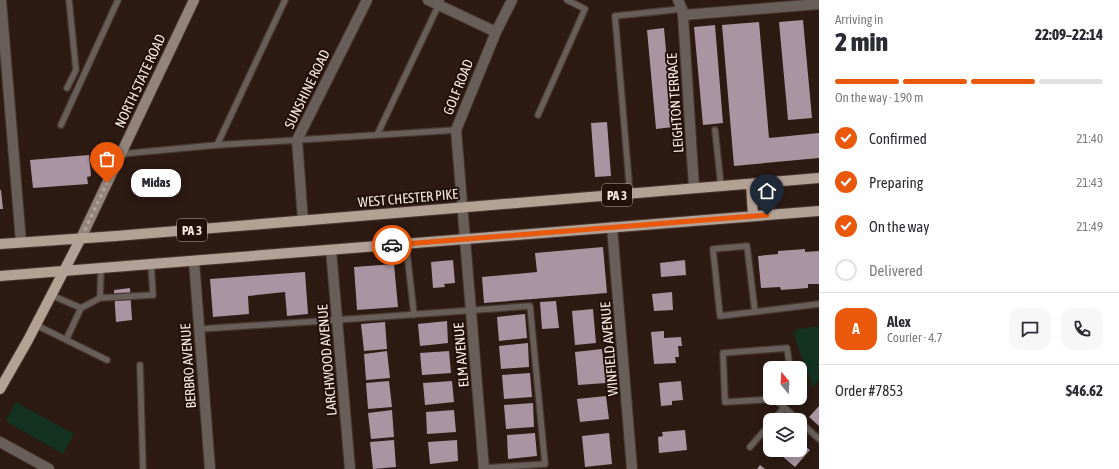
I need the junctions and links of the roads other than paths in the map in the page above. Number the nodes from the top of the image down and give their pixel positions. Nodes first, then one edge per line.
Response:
1 (1, 0) edge
2 (69, 0) edge
3 (118, 0) edge
4 (194, 0) edge
5 (285, 0) edge
6 (367, 0) edge
7 (428, 0) edge
8 (512, 0) edge
9 (567, 0) edge
10 (440, 3) edge
11 (819, 4) edge
12 (681, 8) edge
13 (819, 10) edge
14 (496, 32) junction
15 (68, 88) dead end
16 (538, 115) dead end
17 (61, 126) dead end
18 (456, 130) junction
19 (715, 130) dead end
20 (377, 135) junction
21 (297, 140) junction
22 (217, 145) junction
23 (121, 154) junction
24 (819, 178) edge
25 (751, 184) junction
26 (721, 186) junction
27 (694, 188) junction
28 (630, 194) junction
29 (462, 207) junction
30 (819, 211) edge
31 (753, 216) junction
32 (303, 220) junction
33 (612, 227) junction
34 (81, 238) junction
35 (465, 239) junction
36 (21, 242) junction
37 (0, 244) edge
38 (406, 244) junction
39 (331, 250) junction
40 (194, 260) junction
41 (151, 264) junction
42 (101, 268) junction
43 (64, 271) junction
44 (0, 276) edge
45 (52, 295) junction
46 (100, 298) junction
47 (819, 304) edge
48 (82, 308) junction
49 (472, 310) junction
50 (756, 312) junction
51 (414, 315) junction
52 (337, 320) junction
53 (36, 325) junction
54 (200, 329) junction
55 (66, 340) junction
56 (107, 360) dead end
57 (789, 361) edge
58 (140, 365) dead end
59 (1, 384) edge
60 (763, 399) edge
61 (781, 405) edge
62 (784, 408) junction
63 (779, 413) edge
64 (790, 413) edge
65 (807, 428) edge
66 (763, 432) edge
67 (819, 439) edge
68 (0, 442) edge
69 (750, 446) dead end
70 (49, 469) edge
71 (143, 469) edge
72 (210, 469) edge
73 (350, 469) edge
74 (484, 469) edge
75 (632, 469) edge

1 - 36 street
2 - 15 lane
3 - 17 lane
4 - 23 main road, NORTH STATE ROAD
5 - 22 lane
6 - 21 street, SUNSHINE ROAD
7 - 10 street
8 - 14 street, GOLF ROAD
9 - 16 lane
10 - 14 street
10 - 20 lane
11 - 12 street
11 - 13 street
12 - 27 street, LEIGHTON TERRACE
12 - 28 lane
14 - 18 street, GOLF ROAD
18 - 20 lane
18 - 29 street, GOLF ROAD
19 - 26 lane
20 - 21 lane
21 - 22 lane
21 - 32 street, SUNSHINE ROAD
22 - 23 lane
23 - 34 main road, NORTH STATE ROAD
24 - 25 main road, WEST CHESTER PIKE / PA 3
25 - 26 main road, WEST CHESTER PIKE / PA 3
25 - 31 main road
26 - 27 main road, WEST CHESTER PIKE / PA 3
27 - 28 main road, WEST CHESTER PIKE / PA 3
28 - 29 main road, WEST CHESTER PIKE / PA 3
29 - 32 main road, WEST CHESTER PIKE / PA 3
29 - 35 street, GOLF ROAD
30 - 31 main road, PA 3
31 - 33 main road, PA 3
32 - 34 main road, WEST CHESTER PIKE / PA 3
33 - 35 main road, PA 3
33 - 75 street, WINFIELD AVENUE
34 - 36 main road, WEST CHESTER PIKE / PA 3
34 - 43 main road
35 - 38 main road, PA 3
35 - 49 street, ELM AVENUE
36 - 37 main road, WEST CHESTER PIKE / PA 3
38 - 39 main road, PA 3
38 - 51 lane
39 - 40 main road, PA 3
39 - 52 street, LARCHWOOD AVENUE
40 - 41 main road, PA 3
40 - 54 street, BERBRO AVENUE
41 - 42 main road, PA 3
41 - 46 lane
42 - 43 main road, PA 3
42 - 46 lane
43 - 44 main road, PA 3
43 - 45 main road
45 - 48 lane
45 - 53 main road
46 - 48 lane
47 - 50 lane
48 - 55 lane
49 - 51 lane
49 - 74 street, ELM AVENUE
49 - 74 lane
50 - 50 lane
51 - 52 lane
52 - 54 lane
52 - 73 street, LARCHWOOD AVENUE
53 - 55 lane
53 - 59 main road
54 - 72 street, BERBRO AVENUE
55 - 56 lane
57 - 60 lane
58 - 71 lane
61 - 62 lane
62 - 63 lane
62 - 64 lane
65 - 67 lane
66 - 69 lane
68 - 70 street

